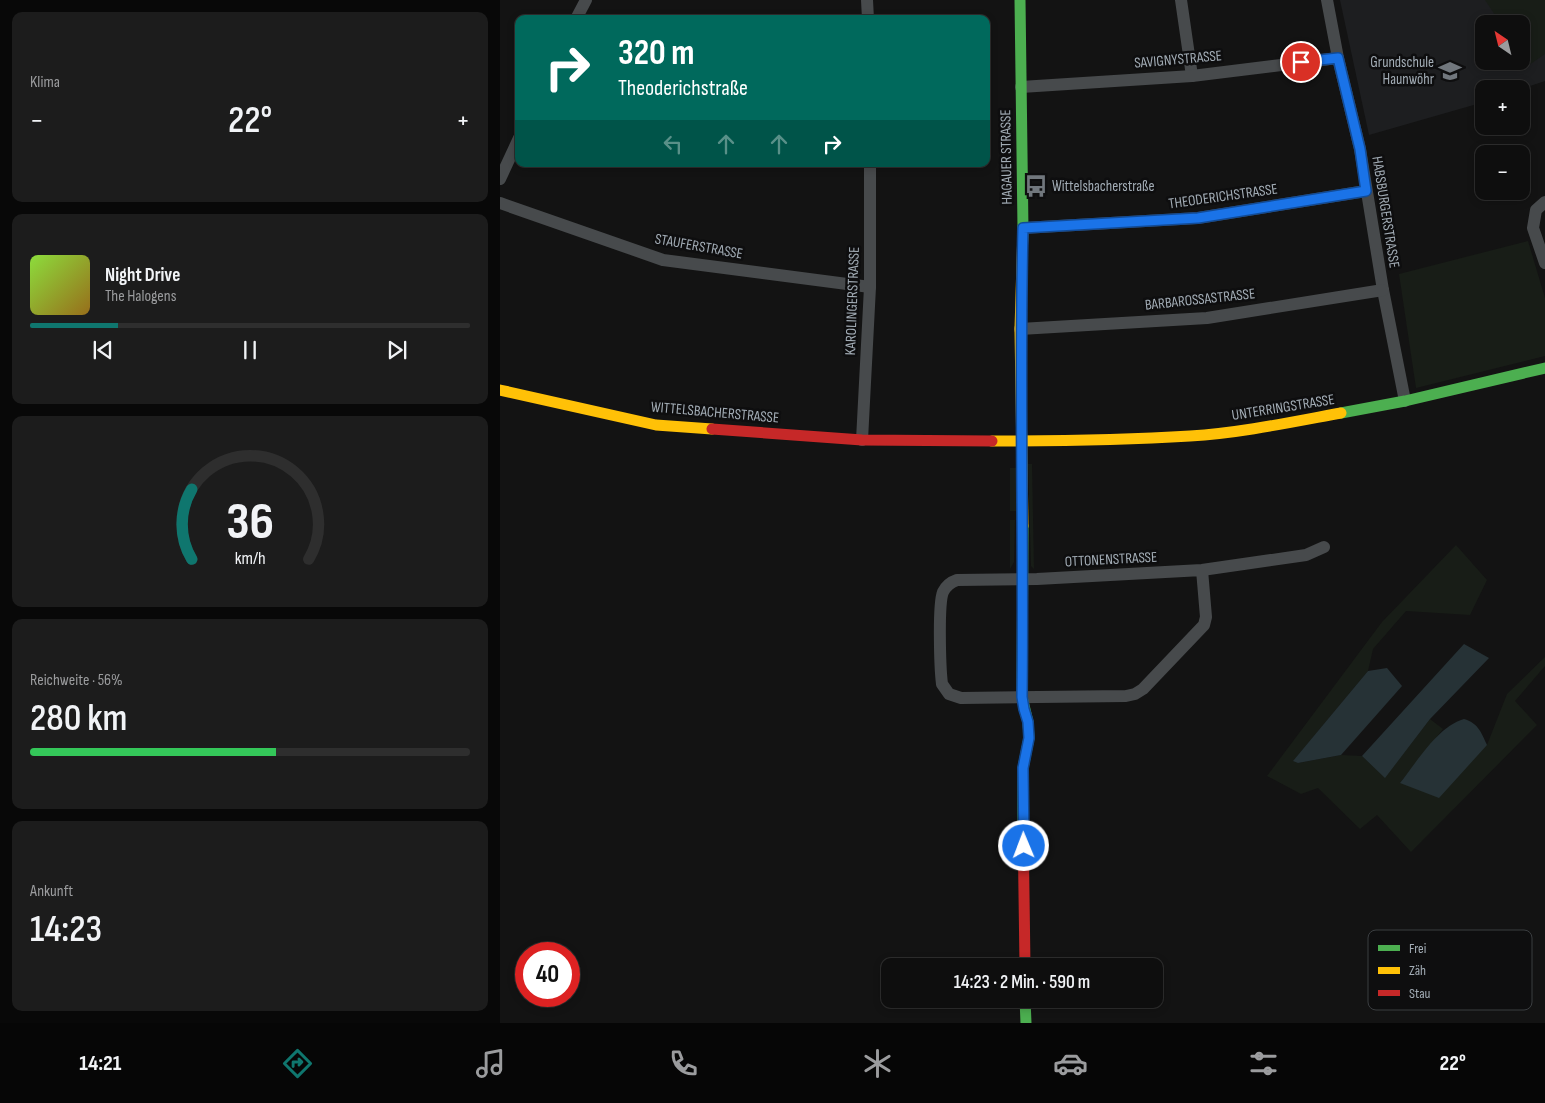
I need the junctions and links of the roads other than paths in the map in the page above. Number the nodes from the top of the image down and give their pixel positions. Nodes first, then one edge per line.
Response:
1 (586, 0) edge
2 (867, 0) edge
3 (1020, 0) edge
4 (1180, 0) edge
5 (1326, 0) edge
6 (578, 15) edge
7 (868, 15) edge
8 (1338, 58) junction
9 (1192, 76) junction
10 (1021, 87) junction
11 (515, 147) edge
12 (870, 167) edge
13 (500, 179) edge
14 (1366, 191) junction
15 (1545, 202) edge
16 (500, 204) edge
17 (1023, 228) junction
18 (1545, 263) edge
19 (870, 287) junction
20 (1383, 290) junction
21 (1020, 329) junction
22 (1545, 368) edge
23 (500, 390) edge
24 (1405, 401) junction
25 (862, 440) junction
26 (1021, 441) junction
27 (1324, 547) dead end
28 (1202, 570) junction
29 (1022, 578) junction
30 (1022, 700) junction
31 (1025, 958) edge
32 (1025, 1008) edge
33 (1026, 1023) edge

1 - 6 street
2 - 7 street
3 - 10 street, HAGAUER STRASSE
4 - 9 street
5 - 8 street, HABSBURGERSTRASSE
8 - 9 street, SAVIGNYSTRASSE
8 - 14 street, HABSBURGERSTRASSE
9 - 10 street, SAVIGNYSTRASSE
10 - 17 street, HAGAUER STRASSE
11 - 13 street
12 - 19 street, KAROLINGERSTRASSE
14 - 17 street, THEODERICHSTRASSE
14 - 20 street, HABSBURGERSTRASSE
15 - 18 street
16 - 19 street, STAUFERSTRASSE
17 - 21 street, HAGAUER STRASSE
19 - 25 street, KAROLINGERSTRASSE
20 - 21 street, BARBAROSSASTRASSE
20 - 24 street, HABSBURGERSTRASSE
21 - 26 street, HAGAUER STRASSE
22 - 24 street, UNTERRINGSTRASSE
23 - 25 street, WITTELSBACHERSTRASSE
24 - 26 street, UNTERRINGSTRASSE
25 - 26 street, WITTELSBACHERSTRASSE
26 - 29 street, HAGAUER STRASSE
27 - 28 street, OTTONENSTRASSE
28 - 29 street, OTTONENSTRASSE
28 - 30 street
29 - 30 street, HAGAUER STRASSE
29 - 30 street, OTTONENSTRASSE
30 - 31 street, HAGAUER STRASSE
32 - 33 street

